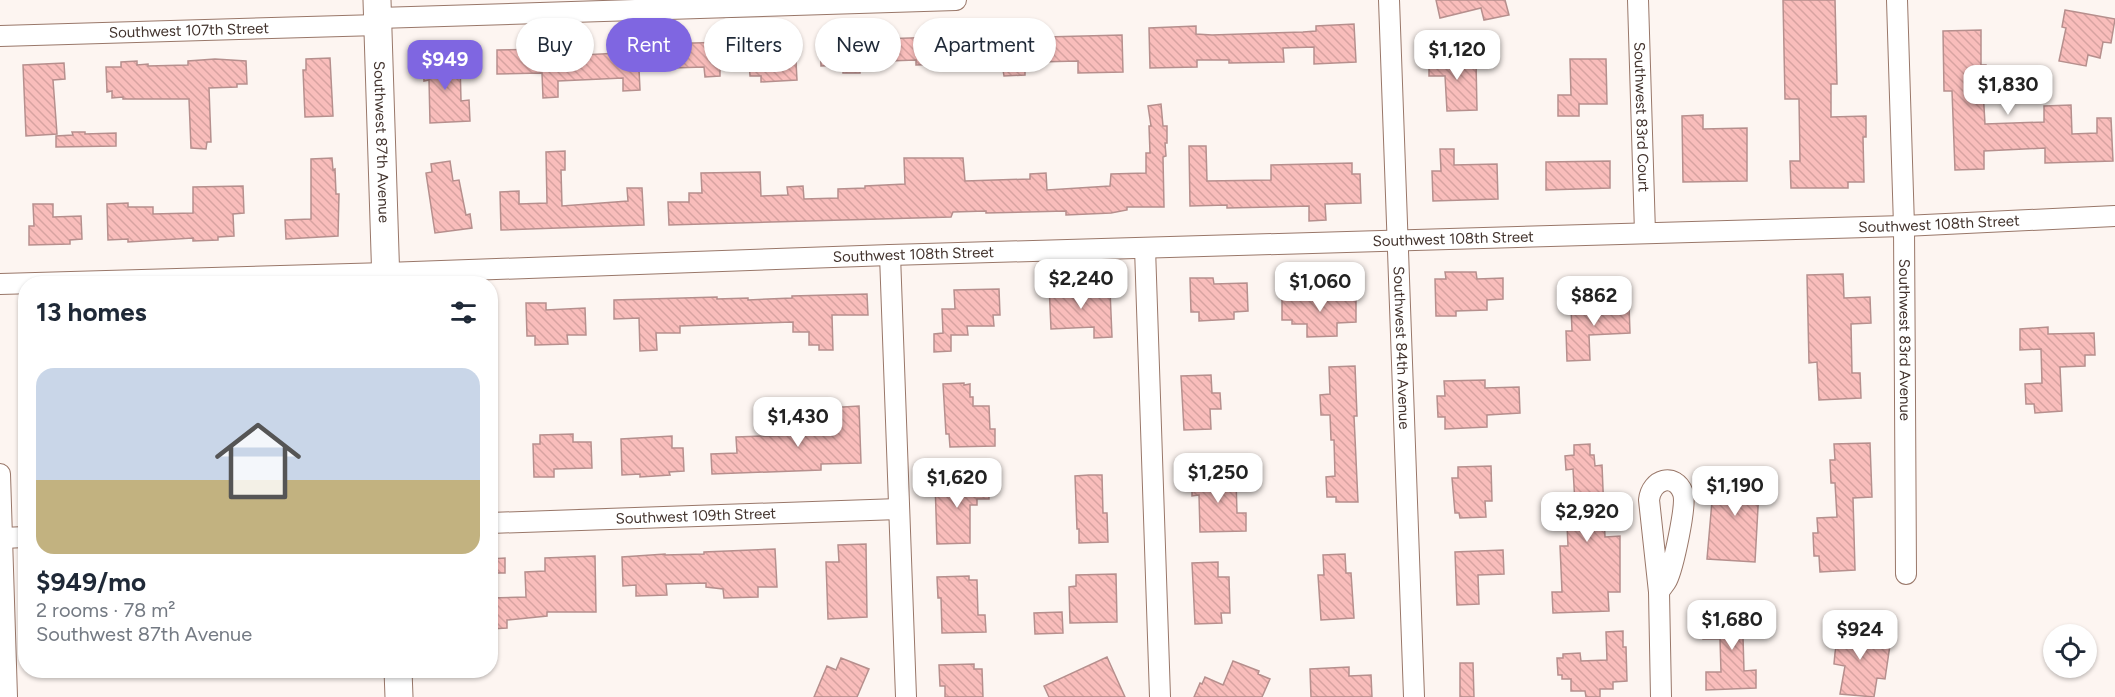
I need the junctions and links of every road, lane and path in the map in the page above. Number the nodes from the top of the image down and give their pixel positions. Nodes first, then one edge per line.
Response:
1 (956, 0) edge
2 (1389, 0) edge
3 (1638, 0) edge
4 (1897, 0) edge
5 (378, 14) edge
6 (0, 36) edge
7 (2115, 216) edge
8 (1904, 226) junction
9 (1644, 233) junction
10 (1397, 240) junction
11 (1145, 248) junction
12 (890, 255) junction
13 (386, 276) edge
14 (430, 276) edge
15 (0, 284) edge
16 (18, 284) edge
17 (0, 474) edge
18 (899, 509) junction
19 (498, 523) edge
20 (18, 537) edge
21 (2, 538) junction
22 (1906, 573) dead end
23 (1659, 592) junction
24 (398, 678) edge
25 (7, 697) edge
26 (399, 697) edge
27 (906, 697) edge
28 (1160, 697) edge
29 (1414, 697) edge
30 (1661, 697) edge

1 - 5 street, Southwest 107th Street
2 - 10 street, Southwest 84th Avenue
3 - 9 street, Southwest 83rd Court
4 - 8 street, Southwest 83rd Avenue
5 - 6 street, Southwest 107th Street
5 - 13 main road, Southwest 87th Avenue
7 - 8 street, Southwest 108th Street
8 - 9 street, Southwest 108th Street
8 - 22 street, Southwest 83rd Avenue
9 - 10 street, Southwest 108th Street
10 - 11 street, Southwest 108th Street
10 - 29 street, Southwest 84th Avenue
11 - 12 street, Southwest 108th Street
11 - 28 street
12 - 14 street, Southwest 108th Street
12 - 18 street
15 - 16 street, Southwest 108th Street
17 - 21 street
18 - 19 street, Southwest 109th Street
18 - 27 street
20 - 21 street
21 - 25 street
23 - 23 street
23 - 30 street
24 - 26 main road

